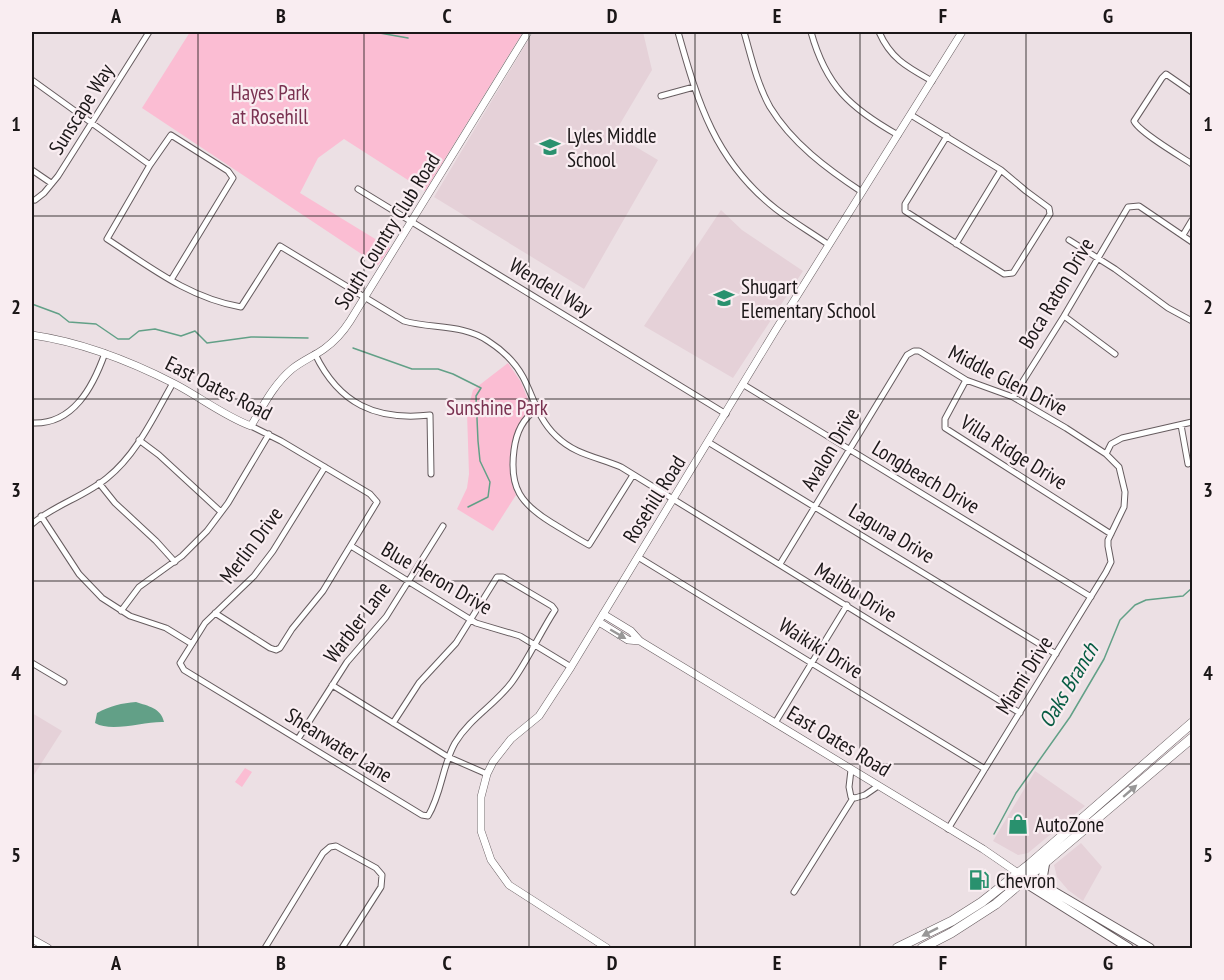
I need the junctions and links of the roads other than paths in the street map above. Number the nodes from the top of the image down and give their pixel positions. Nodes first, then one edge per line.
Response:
1 (149, 32) edge
2 (528, 32) edge
3 (678, 32) edge
4 (744, 32) edge
5 (811, 32) edge
6 (879, 32) edge
7 (962, 32) edge
8 (32, 80) edge
9 (932, 81) junction
10 (694, 87) junction
11 (1192, 92) edge
12 (661, 96) dead end
13 (911, 115) junction
14 (91, 122) junction
15 (898, 135) junction
16 (947, 136) junction
17 (1192, 164) edge
18 (150, 165) junction
19 (32, 170) edge
20 (1001, 170) junction
21 (51, 183) junction
22 (358, 189) dead end
23 (862, 192) junction
24 (35, 200) dead end
25 (1192, 220) edge
26 (411, 221) junction
27 (1183, 235) junction
28 (1069, 240) dead end
29 (1192, 242) edge
30 (956, 244) junction
31 (829, 245) junction
32 (1098, 257) junction
33 (171, 280) junction
34 (364, 298) junction
35 (1064, 316) junction
36 (1192, 321) edge
37 (32, 335) edge
38 (105, 353) junction
39 (910, 353) joint
40 (315, 354) junction
41 (1115, 354) dead end
42 (966, 380) junction
43 (173, 383) junction
44 (744, 385) junction
45 (1013, 397) junction
46 (536, 410) junction
47 (726, 414) junction
48 (1192, 422) edge
49 (32, 423) edge
50 (1181, 425) junction
51 (251, 426) junction
52 (269, 434) junction
53 (139, 440) junction
54 (708, 442) junction
55 (849, 450) junction
56 (1106, 454) junction
57 (1188, 464) dead end
58 (325, 467) junction
59 (431, 474) dead end
60 (633, 475) junction
61 (99, 483) junction
62 (673, 500) junction
63 (815, 506) junction
64 (222, 512) junction
65 (41, 516) junction
66 (32, 524) edge
67 (443, 526) dead end
68 (1111, 534) junction
69 (351, 546) junction
70 (638, 557) junction
71 (175, 562) junction
72 (780, 564) junction
73 (408, 581) junction
74 (1091, 597) junction
75 (847, 605) junction
76 (121, 611) junction
77 (215, 613) junction
78 (603, 614) junction
79 (471, 620) junction
80 (598, 622) junction
81 (640, 641) junction
82 (192, 644) junction
83 (534, 644) junction
84 (1056, 654) junction
85 (812, 662) junction
86 (32, 663) edge
87 (182, 666) joint
88 (572, 667) junction
89 (64, 682) dead end
90 (332, 685) junction
91 (1020, 713) junction
92 (393, 723) junction
93 (776, 723) junction
94 (1192, 723) edge
95 (1192, 738) edge
96 (298, 739) junction
97 (448, 757) junction
98 (985, 769) junction
99 (851, 770) junction
100 (487, 774) junction
101 (878, 786) junction
102 (853, 798) junction
103 (948, 829) junction
104 (1045, 864) junction
105 (1018, 873) junction
106 (1027, 880) junction
107 (1049, 889) junction
108 (794, 892) dead end
109 (1106, 928) junction
110 (32, 939) edge
111 (48, 948) edge
112 (265, 948) edge
113 (342, 948) edge
114 (607, 948) edge
115 (897, 948) edge
116 (922, 948) edge
117 (1129, 948) edge
118 (1150, 948) edge

1 - 14 street, Sunscape Way
2 - 26 street, South Country Club Road
3 - 10 street
4 - 23 street
5 - 15 street
6 - 9 street
7 - 9 street, Rosehill Road
8 - 14 street
9 - 13 street, Rosehill Road
10 - 12 street
10 - 31 street
11 - 17 street
13 - 15 street, Rosehill Road
13 - 16 street
14 - 18 street
14 - 21 street, Sunscape Way
15 - 23 street, Rosehill Road
16 - 20 street
16 - 30 street
18 - 33 street
18 - 33 street
19 - 21 street
20 - 30 street
20 - 30 street
21 - 24 street, Sunscape Way
22 - 26 street, Wendell Way
23 - 31 street, Rosehill Road
25 - 27 street
26 - 34 street, South Country Club Road
26 - 47 street, Wendell Way
27 - 29 street
27 - 32 street, Boca Raton Drive
28 - 32 street
31 - 44 street, Rosehill Road
32 - 35 street, Boca Raton Drive
32 - 36 street
33 - 34 street, Malibu Drive
34 - 40 street, South Country Club Road
34 - 46 street, Malibu Drive
35 - 41 street
35 - 45 street, Boca Raton Drive
37 - 38 street, East Oates Road
38 - 43 street, East Oates Road
38 - 49 street
39 - 42 street, Middle Glen Drive
39 - 55 street, Avalon Drive
40 - 51 street, South Country Club Road
40 - 59 street
42 - 45 street, Middle Glen Drive
42 - 68 street, Villa Ridge Drive
43 - 51 street, East Oates Road
43 - 53 street
44 - 47 street, Rosehill Road
44 - 55 street, Longbeach Drive
45 - 56 street, Middle Glen Drive
46 - 60 street, Malibu Drive
46 - 60 street
47 - 54 street, Rosehill Road
48 - 50 street
50 - 56 street
50 - 57 street
51 - 52 street, East Oates Road
52 - 58 street, East Oates Road
52 - 64 street
53 - 61 street
53 - 64 street
54 - 62 street, Rosehill Road
54 - 63 street, Laguna Drive
55 - 63 street, Avalon Drive
55 - 74 street, Longbeach Drive
56 - 68 street, Middle Glen Drive
58 - 69 street, East Oates Road
58 - 77 street, Merlin Drive
60 - 62 street, Malibu Drive
61 - 65 street
61 - 71 street
62 - 70 street, Rosehill Road
62 - 72 street, Malibu Drive
63 - 72 street, Avalon Drive
63 - 84 street, Laguna Drive
64 - 71 street
65 - 66 street
65 - 76 street
67 - 73 street, Warbler Lane
68 - 74 street, Miami Drive
69 - 73 street, Blue Heron Drive
69 - 77 street
70 - 78 street, Rosehill Road
70 - 85 street, Waikiki Drive
71 - 76 street
72 - 75 street, Malibu Drive
73 - 79 street, Blue Heron Drive
73 - 90 street, Warbler Lane
74 - 84 street, Miami Drive
75 - 85 street
75 - 91 street, Malibu Drive
76 - 82 street
77 - 82 street, Merlin Drive
78 - 80 street, Rosehill Road
78 - 81 street, East Oates Road
79 - 83 street, Blue Heron Drive
79 - 83 street
79 - 92 street
80 -> 81 street, East Oates Road
80 - 88 street, Rosehill Road
81 - 93 street, East Oates Road
82 - 87 street, Merlin Drive
83 - 88 street, Blue Heron Drive
83 - 97 street
84 - 91 street, Miami Drive
85 - 93 street
85 - 98 street, Waikiki Drive
86 - 89 street
87 - 96 street, Shearwater Lane
88 - 100 street, Rosehill Road
90 - 92 street
90 - 96 street, Warbler Lane
91 - 98 street, Miami Drive
92 - 97 street
93 - 99 street, East Oates Road
94 - 105 main road
104 -> 95 main road
96 - 97 street, Shearwater Lane
97 - 100 street
98 - 103 street, Miami Drive
99 - 101 street, East Oates Road
99 - 102 street
100 - 114 street, Rosehill Road
101 - 102 street
101 - 103 street, East Oates Road
102 - 108 street
103 - 105 street, East Oates Road
104 - 106 main road
104 - 107 main road
105 - 106 main road, East Oates Road
105 -> 115 main road
106 - 107 main road, East Oates Road
106 - 109 main road, East Oates Road
106 - 116 main road
107 - 109 main road, East Oates Road
109 - 117 main road, East Oates Road
109 - 118 main road, East Oates Road
110 - 111 street
112 - 113 street

